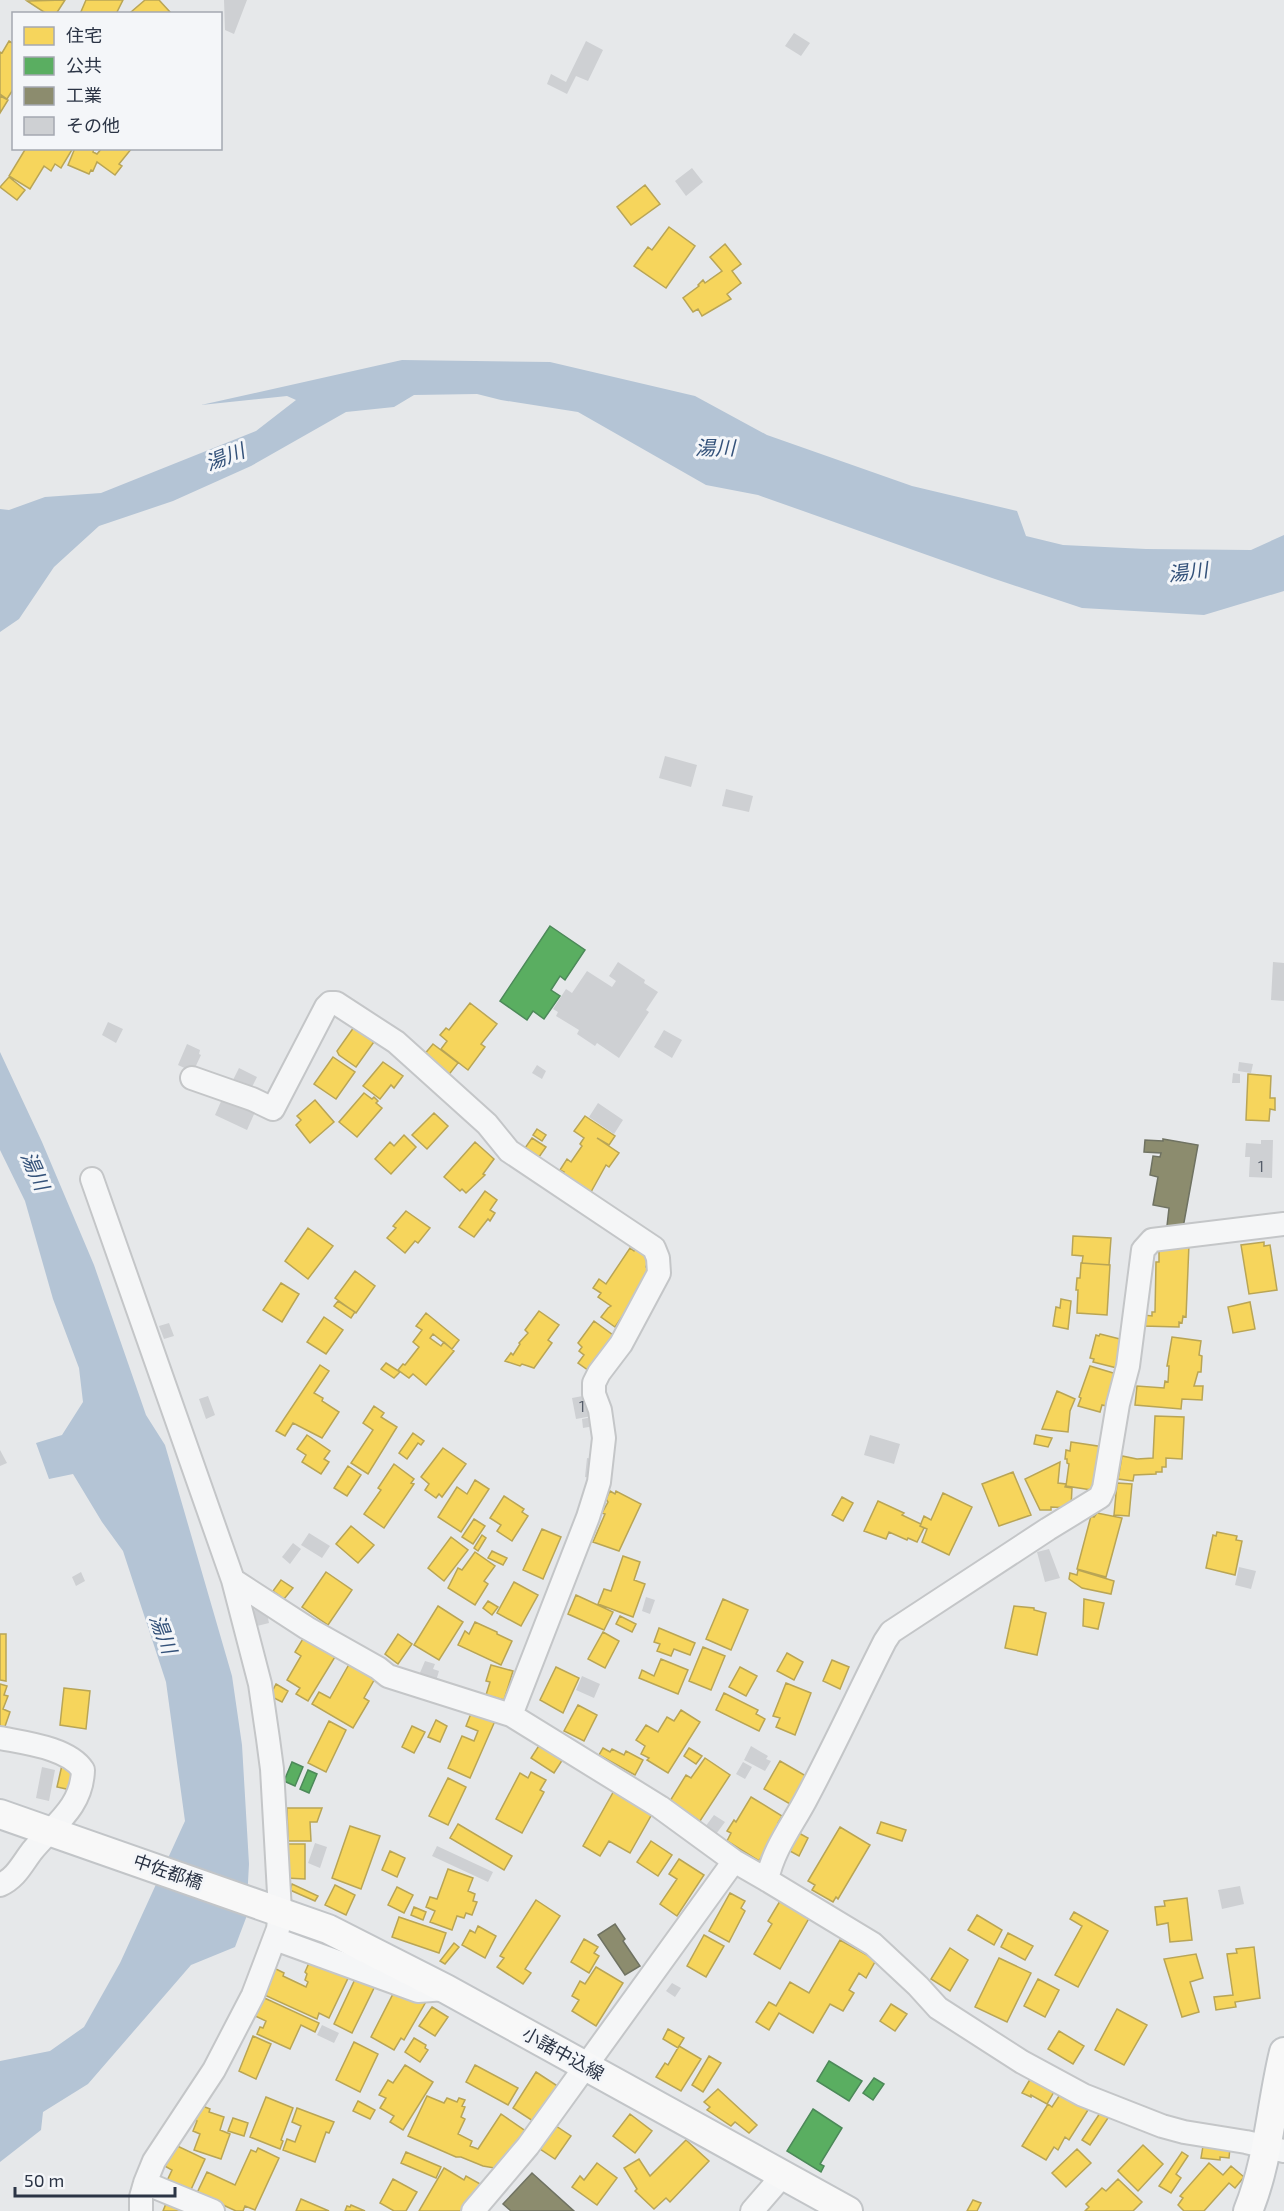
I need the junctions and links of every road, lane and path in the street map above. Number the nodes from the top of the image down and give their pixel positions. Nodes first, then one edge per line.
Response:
1 (192, 1078) dead end
2 (92, 1179) dead end
3 (1284, 1224) edge
4 (233, 1580) junction
5 (511, 1715) junction
6 (0, 1738) edge
7 (0, 1814) edge
8 (58, 1834) junction
9 (734, 1862) junction
10 (767, 1880) junction
11 (0, 1885) edge
12 (276, 1910) junction
13 (275, 1939) junction
14 (446, 1989) junction
15 (1284, 2052) edge
16 (586, 2066) junction
17 (1276, 2149) edge
18 (783, 2175) junction
19 (146, 2183) junction
20 (141, 2211) edge
21 (213, 2211) edge
22 (472, 2211) edge
23 (752, 2211) edge
24 (848, 2211) edge
25 (1248, 2211) edge

1 - 5 street
2 - 4 street
3 - 10 street
4 - 5 street
4 - 12 street
5 - 9 street
6 - 8 street
7 - 8 main road
8 - 11 street
8 - 12 main road, 中佐都橋
9 - 10 street
9 - 16 street
10 - 17 street
12 - 13 street
12 - 14 main road, 小諸中込線
13 - 14 street
13 - 19 street
14 - 16 main road, 小諸中込線
15 - 17 main road
16 - 18 main road, 小諸中込線
16 - 22 street
17 - 25 main road
18 - 23 street
18 - 24 main road, 小諸中込線
19 - 20 street
19 - 21 street

